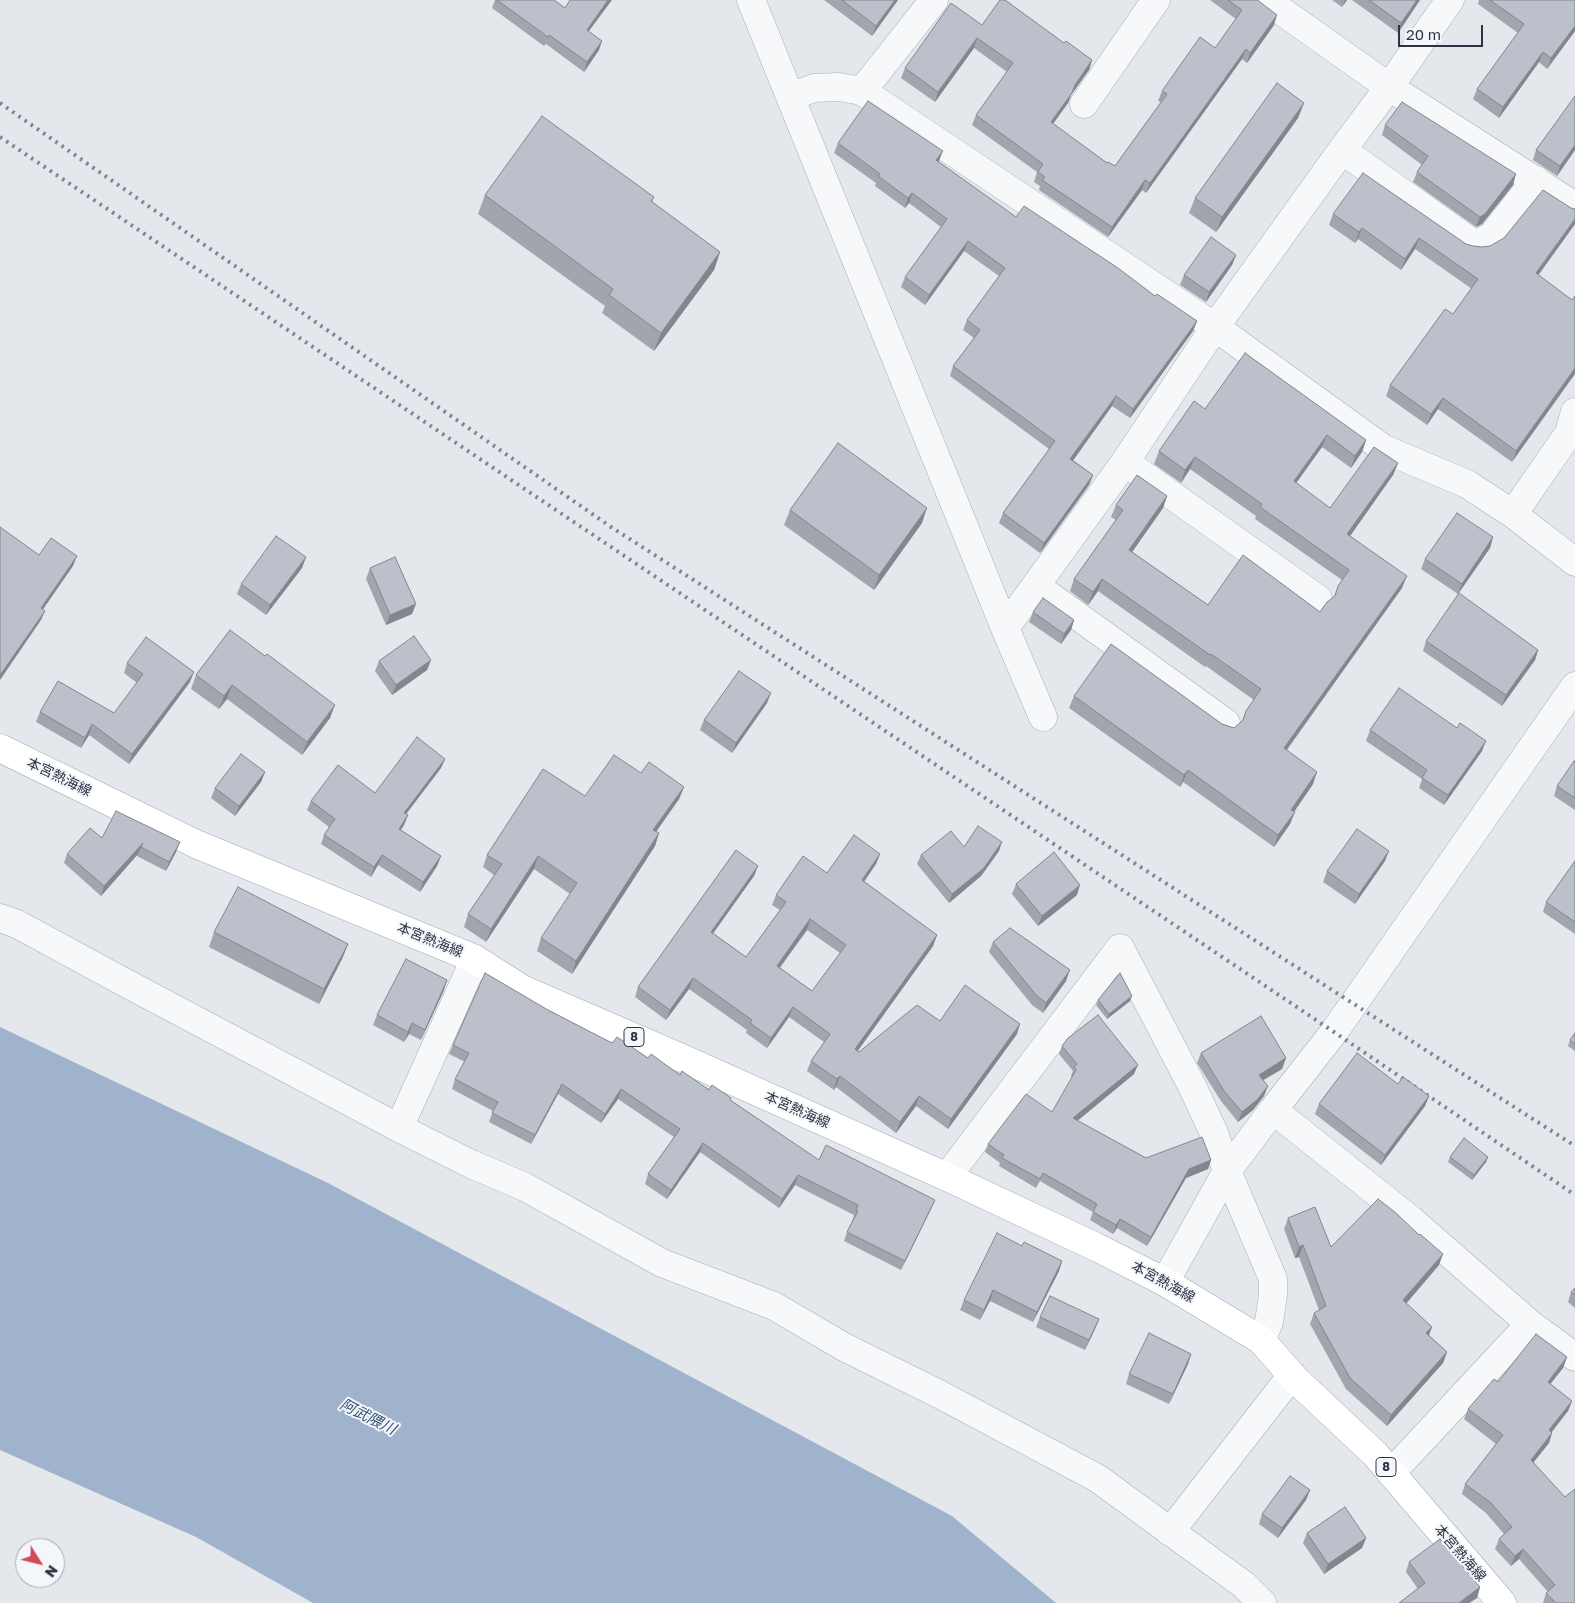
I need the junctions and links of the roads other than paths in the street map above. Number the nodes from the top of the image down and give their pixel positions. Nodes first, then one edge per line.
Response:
1 (751, 0) edge
2 (934, 0) edge
3 (1156, 0) edge
4 (1266, 0) edge
5 (1450, 0) edge
6 (1389, 87) junction
7 (862, 91) junction
8 (790, 97) junction
9 (1084, 104) dead end
10 (1342, 150) junction
11 (1536, 180) junction
12 (1575, 206) edge
13 (1215, 327) junction
14 (1575, 412) edge
15 (1125, 462) junction
16 (1513, 514) junction
17 (1575, 562) edge
18 (1036, 586) junction
19 (1318, 599) dead end
20 (1005, 628) junction
21 (1575, 686) edge
22 (1043, 717) dead end
23 (1226, 724) edge
24 (0, 748) edge
25 (0, 918) edge
26 (475, 959) junction
27 (1273, 1110) junction
28 (399, 1128) junction
29 (1227, 1171) junction
30 (947, 1177) junction
31 (1165, 1282) junction
32 (1530, 1324) junction
33 (1261, 1340) junction
34 (1575, 1357) edge
35 (1292, 1375) junction
36 (1391, 1474) junction
37 (1170, 1532) junction
38 (1262, 1603) edge
39 (1502, 1603) edge

1 - 8 street
2 - 7 street
3 - 9 street
4 - 6 street
5 - 6 street
6 - 10 street
6 - 11 street
7 - 8 street
7 - 13 street
8 - 20 street
10 - 11 street
10 - 13 street
11 - 12 street
13 - 15 street
13 - 16 street
14 - 16 street
15 - 18 street
15 - 19 street
16 - 17 street
18 - 20 street
18 - 23 street
20 - 22 street
21 - 27 street
24 - 26 main road, 本宮熱海線 / 8
25 - 28 street
26 - 28 street
26 - 30 main road, 本宮熱海線 / 8
27 - 29 street
27 - 32 street
28 - 37 street
29 - 30 street
29 - 31 street
29 - 33 street
30 - 31 main road, 本宮熱海線 / 8
31 - 33 main road, 本宮熱海線 / 8
32 - 34 street
32 - 36 street
33 - 35 main road, 本宮熱海線 / 8
35 - 36 main road, 本宮熱海線 / 8
35 - 37 street
36 - 39 main road, 本宮熱海線 / 8
37 - 38 street

